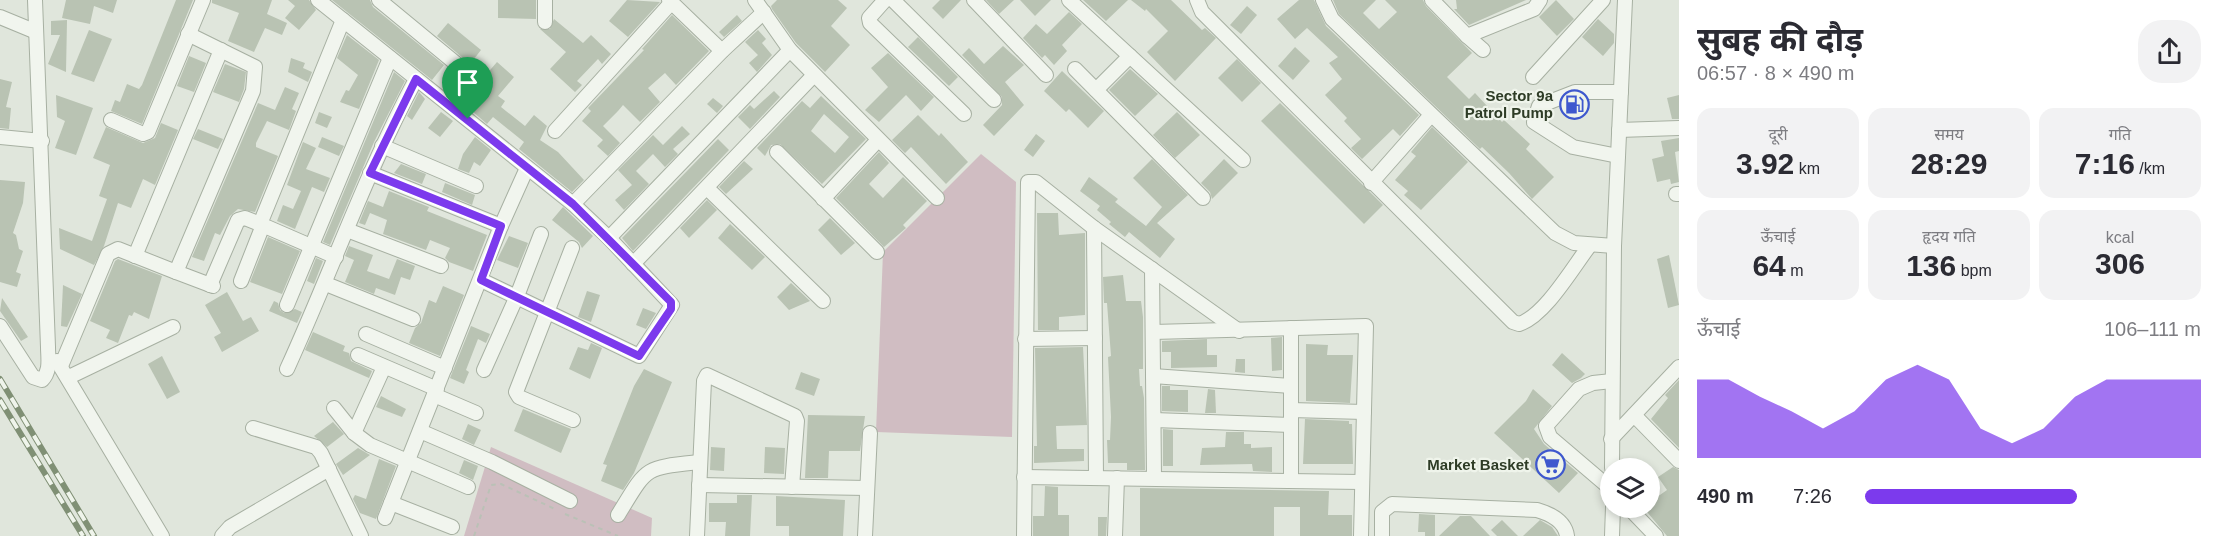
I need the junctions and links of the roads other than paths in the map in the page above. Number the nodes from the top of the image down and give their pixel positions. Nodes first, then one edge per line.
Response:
1 (34, 0) edge
2 (203, 0) edge
3 (318, 0) edge
4 (379, 0) edge
5 (546, 0) edge
6 (755, 0) edge
7 (885, 0) edge
8 (892, 0) edge
9 (974, 0) edge
10 (1069, 0) edge
11 (1197, 0) edge
12 (1323, 0) edge
13 (1432, 0) edge
14 (1540, 0) edge
15 (1603, 0) edge
16 (1625, 0) edge
17 (670, 2) edge
18 (764, 12) junction
19 (0, 17) edge
20 (343, 21) junction
21 (545, 22) dead end
22 (34, 31) junction
23 (188, 34) junction
24 (1467, 36) junction
25 (221, 50) junction
26 (790, 50) junction
27 (1483, 50) dead end
28 (722, 51) junction
29 (1130, 56) junction
30 (390, 58) junction
31 (1075, 69) dead end
32 (814, 75) junction
33 (1046, 75) dead end
34 (1533, 77) dead end
35 (416, 79) junction
36 (482, 85) dead end
37 (1096, 90) junction
38 (1621, 92) junction
39 (994, 100) dead end
40 (964, 114) dead end
41 (1431, 115) junction
42 (111, 120) dead end
43 (1679, 128) edge
44 (1619, 130) junction
45 (555, 131) dead end
46 (0, 137) edge
47 (878, 140) junction
48 (42, 141) junction
49 (382, 146) junction
50 (777, 152) dead end
51 (1618, 156) junction
52 (1243, 160) dead end
53 (527, 168) junction
54 (370, 173) junction
55 (1371, 183) junction
56 (476, 186) dead end
57 (707, 188) junction
58 (937, 198) dead end
59 (1203, 198) dead end
60 (823, 199) junction
61 (573, 204) junction
62 (261, 225) junction
63 (501, 226) junction
64 (1094, 228) junction
65 (347, 230) junction
66 (540, 234) dead end
67 (609, 238) junction
68 (309, 245) junction
69 (1590, 245) junction
70 (1614, 246) junction
71 (572, 248) dead end
72 (877, 252) dead end
73 (135, 256) junction
74 (336, 257) junction
75 (633, 264) junction
76 (441, 266) dead end
77 (1152, 269) junction
78 (176, 272) junction
79 (481, 280) junction
80 (241, 281) dead end
81 (326, 284) junction
82 (517, 296) junction
83 (823, 301) dead end
84 (286, 305) dead end
85 (548, 310) junction
86 (413, 319) dead end
87 (0, 326) edge
88 (173, 327) dead end
89 (1291, 328) junction
90 (1239, 331) junction
91 (1152, 332) junction
92 (366, 334) dead end
93 (1095, 338) junction
94 (1025, 339) junction
95 (48, 347) junction
96 (358, 355) dead end
97 (384, 367) junction
98 (1679, 367) edge
99 (445, 368) junction
100 (287, 369) dead end
101 (484, 370) dead end
102 (65, 372) junction
103 (1153, 376) junction
104 (1612, 381) junction
105 (1291, 386) junction
106 (435, 392) junction
107 (334, 408) dead end
108 (1291, 410) junction
109 (1364, 412) junction
110 (476, 413) dead end
111 (1634, 415) junction
112 (573, 420) dead end
113 (1154, 420) junction
114 (1291, 425) junction
115 (253, 428) dead end
116 (420, 431) junction
117 (354, 433) junction
118 (870, 434) dead end
119 (1611, 439) junction
120 (1612, 458) edge
121 (1679, 461) edge
122 (407, 462) junction
123 (700, 462) junction
124 (328, 469) junction
125 (1024, 477) junction
126 (1096, 478) junction
127 (1117, 478) junction
128 (1154, 478) junction
129 (1600, 480) edge
130 (1291, 481) junction
131 (1361, 482) junction
132 (699, 485) junction
133 (468, 487) dead end
134 (792, 487) junction
135 (867, 488) junction
136 (570, 501) dead end
137 (391, 503) junction
138 (618, 515) dead end
139 (385, 518) dead end
140 (1613, 518) edge
141 (1639, 518) edge
142 (452, 527) dead end
143 (162, 536) edge
144 (222, 536) edge
145 (361, 536) edge
146 (698, 536) edge
147 (865, 536) edge
148 (1024, 536) edge
149 (1115, 536) edge
150 (1361, 536) edge
151 (1382, 536) edge
152 (1567, 536) edge
153 (1612, 536) edge
154 (1656, 536) edge

1 - 22 street
2 - 23 street
3 - 20 street
4 - 36 street
5 - 21 street
6 - 18 street
7 - 40 street
8 - 39 street
9 - 33 street
10 - 29 street
11 - 55 street
12 - 41 street
13 - 24 street
14 - 24 street
15 - 34 street
16 - 38 street
17 - 28 street
17 - 45 street
18 - 26 street
18 - 28 street
19 - 22 street
20 - 30 street
20 - 62 street
22 - 48 street
23 - 25 street
23 - 42 street
24 - 27 street
25 - 73 street
25 - 78 street
26 - 32 street
26 - 67 street
28 - 61 street
29 - 37 street
29 - 52 street
30 - 35 street
30 - 68 street
31 - 37 street
32 - 47 street
32 - 57 street
35 - 49 street
35 - 53 street
37 - 59 street
38 - 44 street
38 - 51 street
41 - 55 street
41 - 69 street
43 - 44 street
44 - 51 street
46 - 48 street
47 - 58 street
47 - 60 street
48 - 95 street
49 - 54 street
49 - 56 street
50 - 60 street
51 - 70 street
53 - 61 street
53 - 63 street
54 - 63 street
54 - 65 street
55 - 69 street
57 - 75 street
57 - 83 street
60 - 72 street
61 - 67 street
62 - 68 street
62 - 78 street
62 - 80 street
63 - 79 street
64 - 77 street
64 - 93 street
64 - 94 street
65 - 74 street
65 - 76 street
66 - 82 street
67 - 75 street
68 - 74 street
68 - 84 street
69 - 70 street
70 - 104 street
71 - 85 street
73 - 78 street
73 - 102 street
74 - 81 street
75 - 85 street
77 - 90 street
77 - 91 street
79 - 82 street
79 - 99 street
81 - 86 street
81 - 100 street
82 - 85 street
82 - 101 street
85 - 112 street
87 - 95 street
88 - 102 street
89 - 90 street
89 - 105 street
89 - 109 street
90 - 91 street
91 - 103 street
92 - 99 street
93 - 94 street
93 - 126 street
94 - 125 street
95 - 102 street
96 - 97 street
97 - 106 street
97 - 117 street
98 - 111 street
99 - 106 street
102 - 143 street
103 - 105 street
103 - 113 street
104 - 119 street
104 - 129 street
105 - 108 street
106 - 110 street
106 - 116 street
107 - 117 street
108 - 109 street
108 - 114 street
109 - 131 street
111 - 119 street
111 - 121 street
113 - 114 street
113 - 128 street
114 - 130 street
115 - 124 street
116 - 122 street
116 - 136 street
117 - 122 street
118 - 135 street
119 - 120 street
122 - 133 street
122 - 137 street
123 - 132 street
123 - 134 street
123 - 138 street
124 - 144 street
124 - 145 street
125 - 126 street
125 - 148 street
126 - 127 street
127 - 128 street
127 - 149 street
128 - 130 street
130 - 131 street
131 - 150 street
132 - 134 street
132 - 146 street
134 - 135 street
135 - 147 street
137 - 139 street
137 - 142 street
140 - 153 street
141 - 154 street
151 - 152 street

